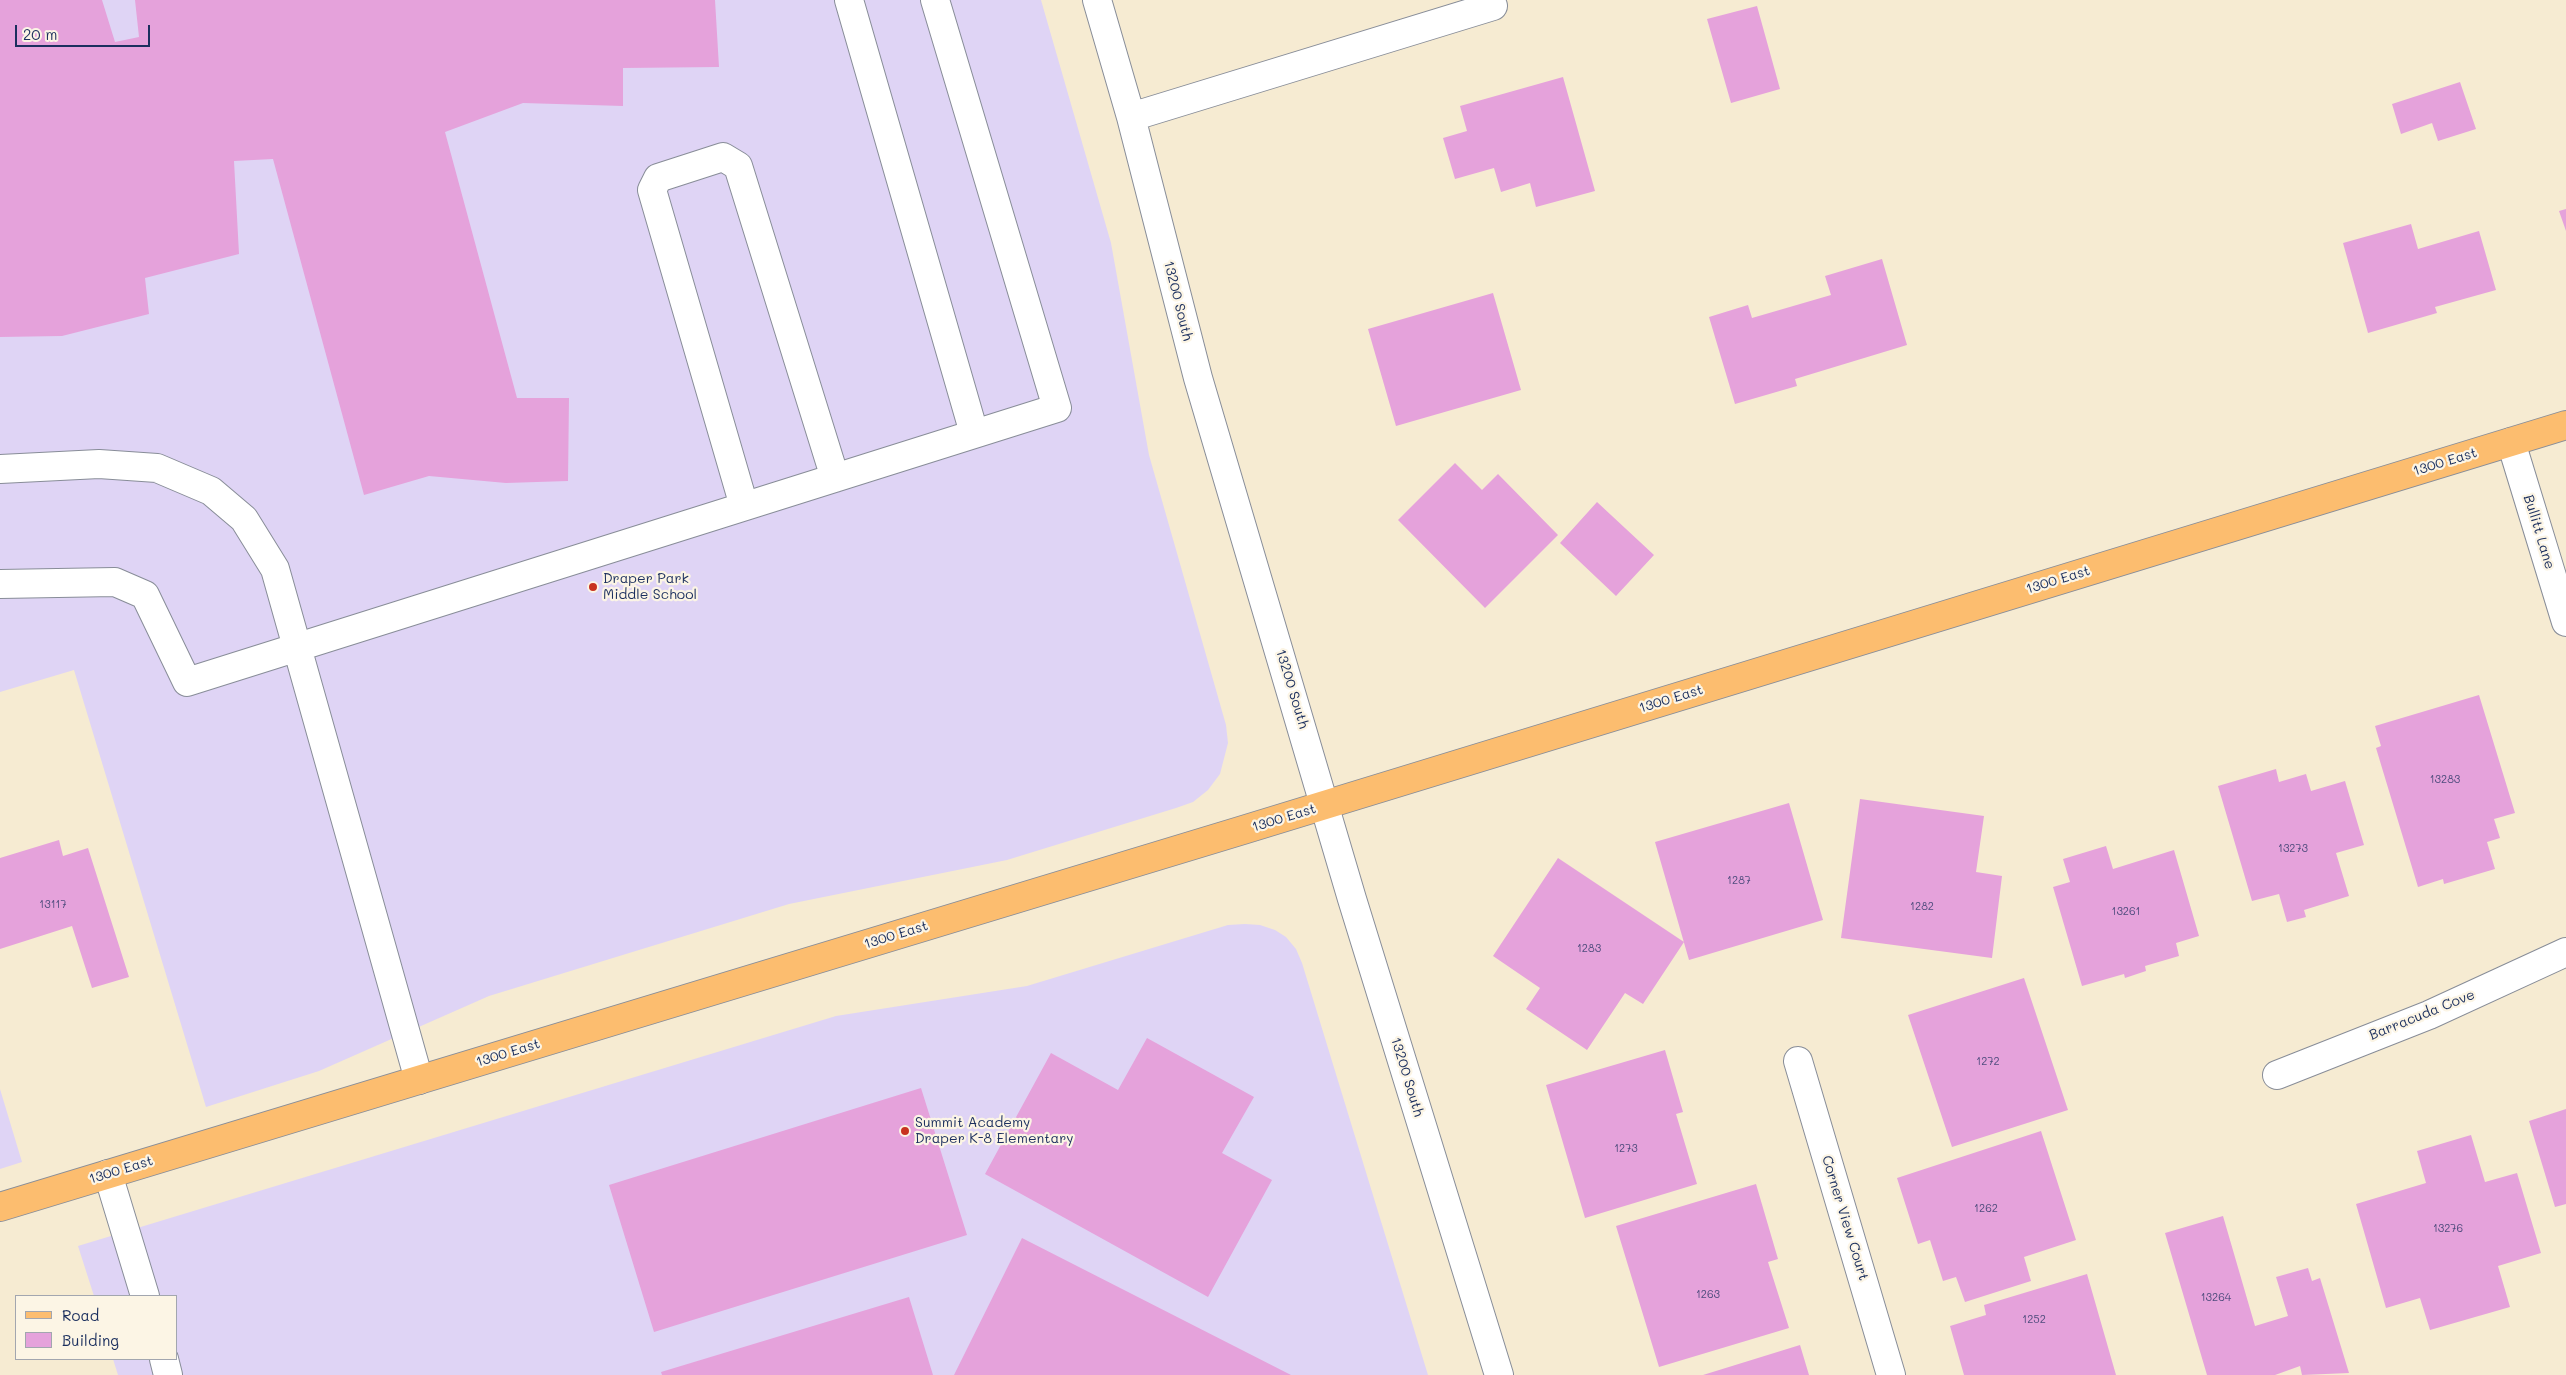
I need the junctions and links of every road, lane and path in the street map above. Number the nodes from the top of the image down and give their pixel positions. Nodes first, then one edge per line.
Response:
1 (849, 0) edge
2 (935, 0) edge
3 (1097, 0) edge
4 (1493, 6) dead end
5 (1130, 117) junction
6 (2566, 425) edge
7 (974, 434) junction
8 (2511, 442) junction
9 (0, 469) edge
10 (835, 478) junction
11 (744, 506) junction
12 (0, 584) edge
13 (2566, 622) edge
14 (296, 648) junction
15 (1326, 805) junction
16 (2566, 952) edge
17 (1798, 1061) dead end
18 (2277, 1075) dead end
19 (419, 1080) junction
20 (108, 1174) junction
21 (0, 1207) edge
22 (145, 1295) edge
23 (164, 1360) edge
24 (168, 1375) edge
25 (1499, 1375) edge
26 (1891, 1375) edge

1 - 7 street
2 - 7 street
3 - 5 street, 13200 South
4 - 5 street
5 - 15 street, 13200 South
6 - 8 main road, 1300 East
7 - 10 street
8 - 13 street, Bullitt Lane
8 - 15 main road, 1300 East
9 - 14 street
10 - 11 street
10 - 11 street
11 - 14 street
12 - 14 street
14 - 19 street
15 - 19 main road, 1300 East
15 - 25 street, 13200 South
16 - 18 street, Barracuda Cove
17 - 26 street, Corner View Court
19 - 20 main road, 1300 East
20 - 21 main road, 1300 East
20 - 22 street
23 - 24 street

